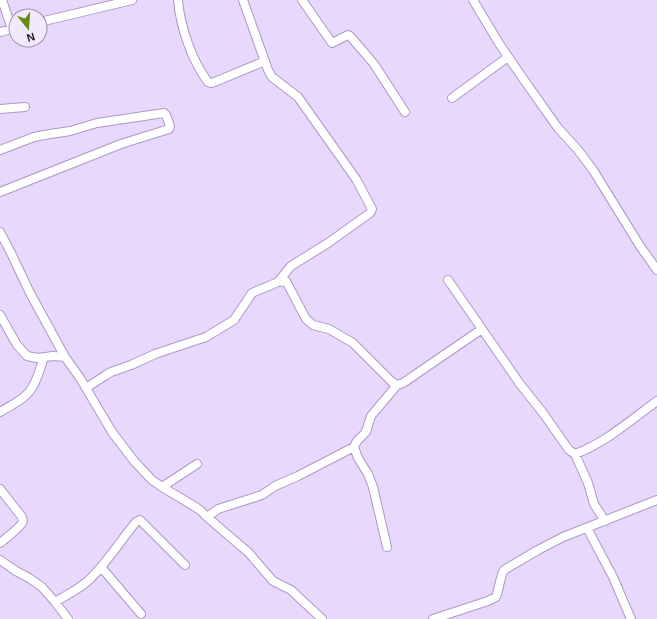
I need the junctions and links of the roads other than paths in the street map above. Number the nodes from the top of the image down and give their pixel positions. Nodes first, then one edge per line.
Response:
1 (2, 0) edge
2 (132, 0) edge
3 (178, 0) edge
4 (242, 0) edge
5 (302, 0) edge
6 (473, 0) edge
7 (8, 14) edge
8 (48, 20) edge
9 (508, 57) junction
10 (265, 61) junction
11 (452, 98) dead end
12 (25, 107) dead end
13 (0, 110) edge
14 (405, 112) dead end
15 (0, 150) edge
16 (0, 192) edge
17 (0, 232) edge
18 (657, 270) edge
19 (448, 280) dead end
20 (278, 282) junction
21 (0, 315) edge
22 (482, 329) junction
23 (44, 357) junction
24 (65, 357) junction
25 (397, 384) junction
26 (86, 388) junction
27 (657, 401) edge
28 (0, 412) edge
29 (354, 447) junction
30 (575, 454) junction
31 (197, 464) dead end
32 (162, 487) junction
33 (0, 489) edge
34 (657, 500) edge
35 (207, 517) junction
36 (605, 521) junction
37 (587, 528) junction
38 (0, 543) edge
39 (388, 547) dead end
40 (0, 560) edge
41 (185, 565) dead end
42 (101, 567) junction
43 (55, 602) junction
44 (141, 614) dead end
45 (68, 619) edge
46 (322, 619) edge
47 (433, 619) edge
48 (631, 619) edge

1 - 7 street
2 - 8 street
3 - 10 street
4 - 10 street
5 - 14 street
6 - 9 street
9 - 11 street
9 - 18 street
10 - 20 street
12 - 13 street
15 - 16 street
17 - 24 street
19 - 22 street
20 - 25 street
20 - 26 street
21 - 23 street
22 - 25 street
22 - 30 street
23 - 24 street
23 - 28 street
24 - 26 street
25 - 29 street
26 - 32 street
27 - 30 street
29 - 35 street
29 - 39 street
30 - 36 street
31 - 32 street
32 - 35 street
33 - 38 street
34 - 36 street
35 - 46 street
36 - 37 street
37 - 47 street
37 - 48 street
40 - 43 street
41 - 42 street
42 - 43 street
42 - 44 street
43 - 45 street

